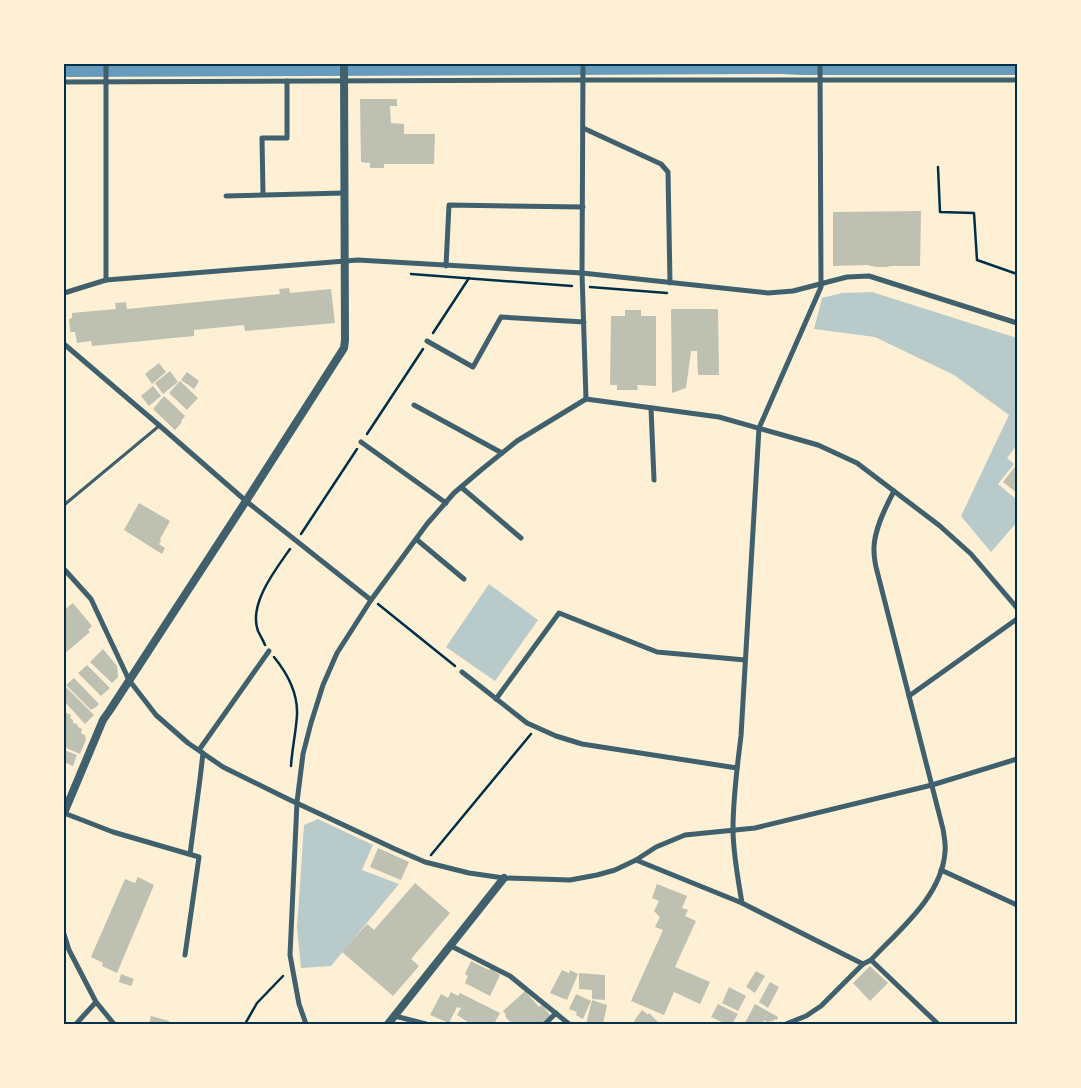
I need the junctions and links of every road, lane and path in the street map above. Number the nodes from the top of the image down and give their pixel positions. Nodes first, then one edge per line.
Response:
1 (106, 64) edge
2 (344, 64) edge
3 (583, 64) edge
4 (820, 64) edge
5 (106, 80) junction
6 (344, 80) junction
7 (583, 80) junction
8 (820, 80) junction
9 (1017, 80) edge
10 (64, 82) edge
11 (287, 82) junction
12 (583, 128) junction
13 (938, 166) dead end
14 (344, 193) junction
15 (263, 194) junction
16 (226, 196) dead end
17 (582, 207) junction
18 (345, 262) junction
19 (446, 266) junction
20 (582, 274) junction
21 (1017, 274) edge
22 (469, 278) dead end
23 (106, 280) junction
24 (670, 283) junction
25 (821, 284) junction
26 (64, 293) edge
27 (584, 322) junction
28 (1017, 323) edge
29 (427, 342) junction
30 (64, 344) edge
31 (586, 399) junction
32 (414, 405) dead end
33 (650, 408) junction
34 (160, 426) junction
35 (758, 428) junction
36 (361, 442) junction
37 (502, 453) junction
38 (654, 480) dead end
39 (462, 487) junction
40 (894, 491) junction
41 (246, 502) junction
42 (446, 503) junction
43 (64, 505) edge
44 (521, 538) dead end
45 (416, 539) junction
46 (296, 540) junction
47 (64, 569) edge
48 (464, 579) dead end
49 (371, 600) junction
50 (377, 603) dead end
51 (1017, 608) edge
52 (1017, 619) edge
53 (269, 651) junction
54 (745, 660) junction
55 (462, 672) joint
56 (129, 680) junction
57 (909, 696) junction
58 (496, 699) junction
59 (537, 728) junction
60 (201, 752) junction
61 (1017, 759) edge
62 (737, 768) junction
63 (290, 769) dead end
64 (932, 785) junction
65 (297, 802) junction
66 (64, 813) edge
67 (733, 830) junction
68 (433, 852) dead end
69 (190, 854) junction
70 (636, 860) junction
71 (942, 870) junction
72 (504, 878) junction
73 (742, 902) junction
74 (1017, 905) edge
75 (64, 934) edge
76 (451, 946) junction
77 (185, 955) dead end
78 (871, 960) junction
79 (863, 964) junction
80 (283, 976) dead end
81 (96, 1002) junction
82 (556, 1013) junction
83 (395, 1016) junction
84 (76, 1024) edge
85 (114, 1024) edge
86 (244, 1024) edge
87 (306, 1024) edge
88 (388, 1024) edge
89 (426, 1024) edge
90 (545, 1024) edge
91 (569, 1024) edge
92 (786, 1024) edge
93 (938, 1024) edge

1 - 5 street
2 - 6 street
3 - 7 street
4 - 8 street
5 - 10 street
5 - 11 street
5 - 23 street
6 - 7 street
6 - 11 street
6 - 14 street
7 - 8 street
7 - 12 street
8 - 9 street
8 - 25 street
11 - 15 street
12 - 17 street
12 - 24 street
13 - 21 path
14 - 15 street
14 - 18 street
15 - 16 street
17 - 19 street
17 - 20 street
18 - 19 street
18 - 23 street
18 - 41 street
19 - 20 street
20 - 24 street
20 - 27 street
22 - 29 path
23 - 26 street
24 - 25 street
25 - 28 street
25 - 35 street
27 - 29 street
27 - 31 street
29 - 36 path
30 - 34 street
31 - 33 street
31 - 37 street
32 - 37 street
33 - 35 street
33 - 38 street
34 - 41 street
34 - 43 lane
35 - 40 street
35 - 54 street
36 - 42 street
36 - 46 path
37 - 39 street
39 - 42 street
39 - 44 street
40 - 51 street
40 - 57 street
41 - 46 street
41 - 56 street
42 - 45 street
45 - 48 street
45 - 49 street
46 - 49 street
46 - 53 path
47 - 56 street
49 - 65 street
50 - 55 path
52 - 57 street
53 - 60 street
53 - 63 path
54 - 58 street
54 - 62 street
55 - 58 street
56 - 60 street
56 - 66 street
57 - 64 street
58 - 59 street
59 - 62 street
59 - 68 path
60 - 65 street
60 - 69 street
61 - 64 street
62 - 67 street
64 - 67 street
64 - 71 street
65 - 72 street
65 - 87 street
66 - 69 street
67 - 70 street
67 - 73 street
69 - 77 street
70 - 72 street
70 - 73 street
71 - 74 street
71 - 78 street
72 - 76 street
73 - 79 street
75 - 81 street
76 - 82 street
76 - 83 street
78 - 79 street
78 - 93 street
79 - 92 street
80 - 86 path
81 - 84 street
81 - 85 street
82 - 90 street
82 - 91 street
83 - 88 street
83 - 89 street

